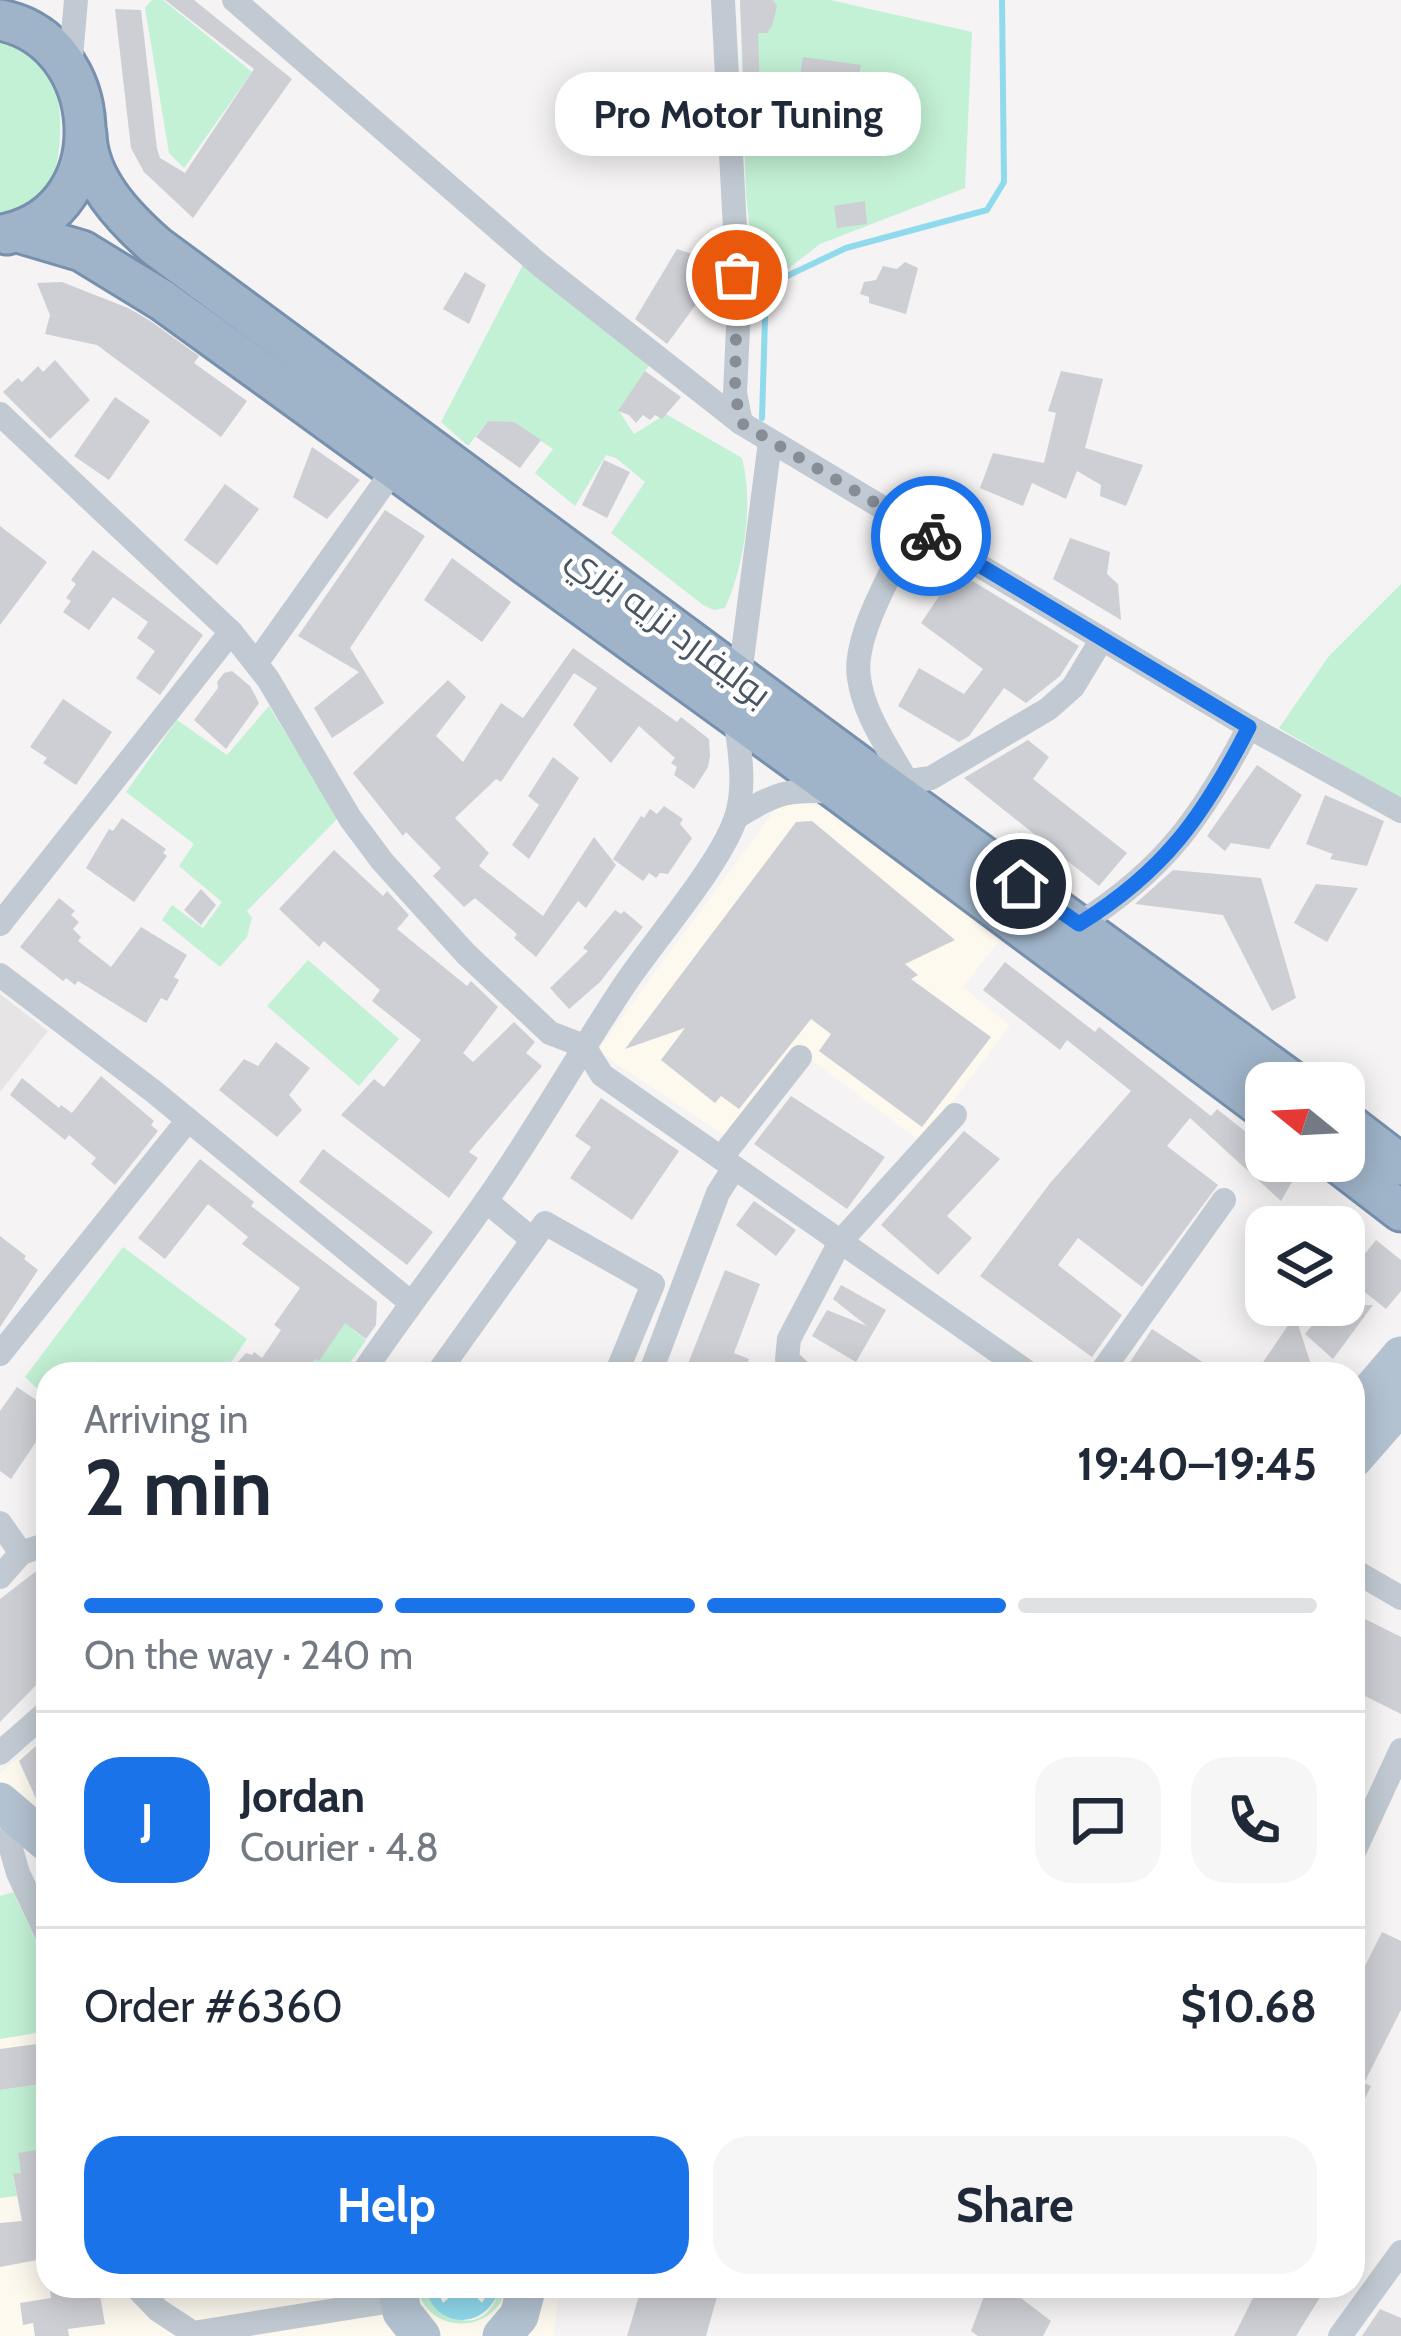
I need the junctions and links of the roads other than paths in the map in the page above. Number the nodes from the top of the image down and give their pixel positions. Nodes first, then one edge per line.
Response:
1 (76, 0) edge
2 (234, 0) edge
3 (723, 0) edge
4 (0, 20) edge
5 (75, 81) junction
6 (86, 134) junction
7 (9, 234) edge
8 (0, 413) edge
9 (741, 423) junction
10 (770, 442) junction
11 (395, 468) junction
12 (914, 526) junction
13 (231, 632) junction
14 (1102, 639) junction
15 (256, 662) junction
16 (740, 675) junction
17 (734, 715) junction
18 (1249, 727) junction
19 (894, 783) junction
20 (840, 792) junction
21 (1401, 811) edge
22 (737, 817) junction
23 (0, 924) edge
24 (1079, 924) junction
25 (0, 975) edge
26 (584, 1046) junction
27 (800, 1057) dead end
28 (1266, 1062) edge
29 (1245, 1094) edge
30 (955, 1115) dead end
31 (188, 1120) junction
32 (1365, 1137) edge
33 (728, 1163) junction
34 (1401, 1165) edge
35 (1363, 1182) edge
36 (1224, 1200) dead end
37 (486, 1202) junction
38 (1401, 1211) edge
39 (533, 1240) junction
40 (840, 1242) junction
41 (410, 1302) junction
42 (0, 1354) edge
43 (1401, 1356) edge
44 (370, 1362) edge
45 (446, 1362) edge
46 (621, 1362) edge
47 (655, 1362) edge
48 (789, 1362) edge
49 (1013, 1362) edge
50 (1109, 1362) edge
51 (1365, 1398) edge
52 (1401, 1404) edge
53 (1365, 1445) edge
54 (0, 1523) edge
55 (36, 1548) edge
56 (21, 1553) junction
57 (0, 1577) edge
58 (1365, 1577) edge
59 (1401, 1598) edge
60 (36, 1722) edge
61 (1401, 1750) edge
62 (0, 1754) edge
63 (3, 1824) edge
64 (1365, 1828) edge
65 (36, 1838) edge
66 (36, 1860) edge
67 (36, 1911) edge
68 (1401, 2252) edge
69 (1365, 2283) edge
70 (146, 2298) edge
71 (373, 2298) edge
72 (400, 2298) edge
73 (525, 2298) edge
74 (1358, 2298) edge
75 (513, 2332) edge
76 (192, 2334) edge
77 (421, 2336) edge
78 (1340, 2336) edge

1 - 5 street
2 - 9 street
3 - 9 street
4 - 5 highway
5 - 6 highway, بوليفارد نزيه بزري
6 - 7 highway
6 - 16 highway, بوليفارد نزيه بزري
7 - 11 highway, بوليفارد نزيه بزري
8 - 13 street
9 - 10 street
10 - 12 street
10 - 16 street
11 - 15 street
11 - 17 highway, بوليفارد نزيه بزري
12 - 14 street
12 - 19 street
13 - 15 street
13 - 23 street
14 - 18 street
14 - 19 street
15 - 26 street
16 - 19 highway, بوليفارد نزيه بزري
17 - 20 highway, بوليفارد نزيه بزري
17 - 22 street
18 - 21 street
18 - 24 street
19 - 24 highway, بوليفارد نزيه بزري
20 - 22 street
20 - 29 highway, بوليفارد نزيه بزري
22 - 26 street
24 - 28 highway, بوليفارد نزيه بزري
25 - 31 street
26 - 33 street
26 - 37 street
27 - 33 street
30 - 40 street
31 - 41 street
31 - 42 street
32 - 34 highway
33 - 40 street
33 - 47 street
35 - 38 highway
36 - 50 street
37 - 39 street
37 - 41 street
39 - 45 street
39 - 46 street
40 - 48 street
40 - 49 street
41 - 44 street
43 - 51 main road
52 - 53 main road
54 - 56 street
55 - 56 street
56 - 57 street
58 - 59 street
60 - 62 street
61 - 64 street
63 - 65 main road
63 - 66 main road
63 - 67 street
68 - 69 street
70 - 76 street
71 - 76 street
72 - 77 main road
73 - 75 main road
74 - 78 street

